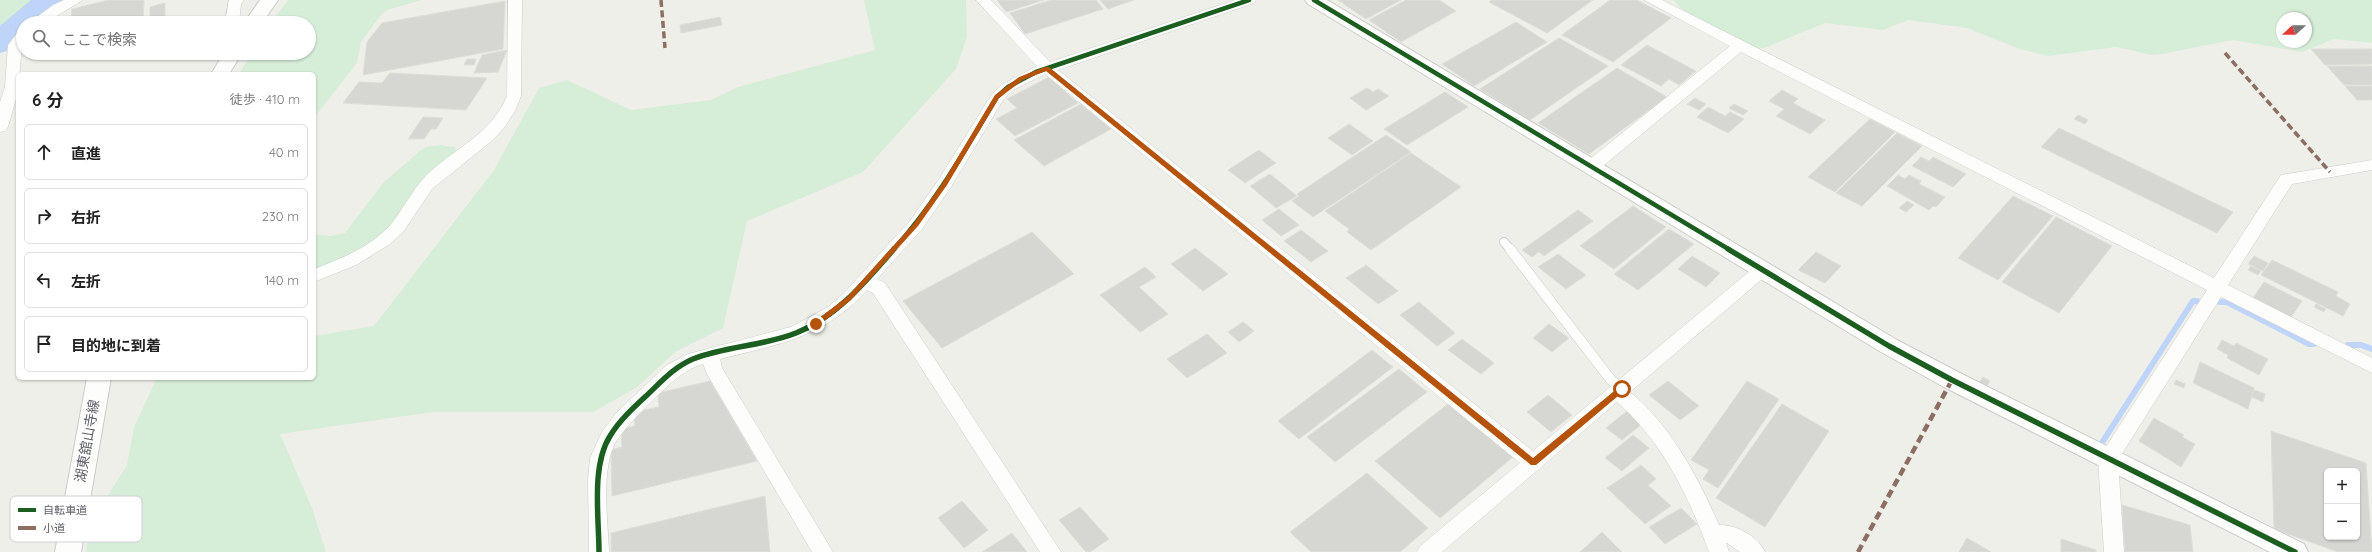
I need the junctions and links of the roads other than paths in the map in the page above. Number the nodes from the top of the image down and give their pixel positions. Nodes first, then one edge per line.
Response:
1 (76, 0) edge
2 (269, 0) edge
3 (515, 0) edge
4 (983, 0) edge
5 (1249, 0) edge
6 (1314, 0) edge
7 (1651, 0) edge
8 (233, 1) edge
9 (46, 16) edge
10 (232, 16) edge
11 (258, 16) edge
12 (16, 43) edge
13 (1740, 45) junction
14 (229, 60) edge
15 (1047, 68) junction
16 (221, 72) edge
17 (0, 127) edge
18 (2372, 165) edge
19 (1592, 168) junction
20 (1504, 242) dead end
21 (1762, 270) junction
22 (316, 275) edge
23 (865, 281) junction
24 (2218, 288) junction
25 (710, 354) junction
26 (2372, 366) edge
27 (99, 380) edge
28 (1620, 390) junction
29 (2108, 459) junction
30 (1534, 463) junction
31 (78, 496) edge
32 (70, 542) edge
33 (1716, 543) edge
34 (68, 552) edge
35 (599, 552) edge
36 (823, 552) edge
37 (1051, 552) edge
38 (1427, 552) edge
39 (1754, 552) edge
40 (2114, 552) edge
41 (2295, 552) edge

1 - 9 street
2 - 11 street
3 - 22 street
4 - 15 street
5 - 15 street
6 - 19 street
7 - 13 street
8 - 10 street
12 - 17 street
13 - 19 street
13 - 24 street
14 - 16 street
15 - 23 street
15 - 30 street
18 - 24 street
19 - 21 street
20 - 28 lane
21 - 28 street
21 - 29 street
23 - 25 street
23 - 37 street
24 - 26 street
24 - 29 street
25 - 35 street
25 - 36 street
27 - 31 street, 湖東舘山寺線
28 - 30 street
28 - 33 street
29 - 40 street
29 - 41 street
30 - 38 street
32 - 34 street, 湖東舘山寺線
33 - 39 street

